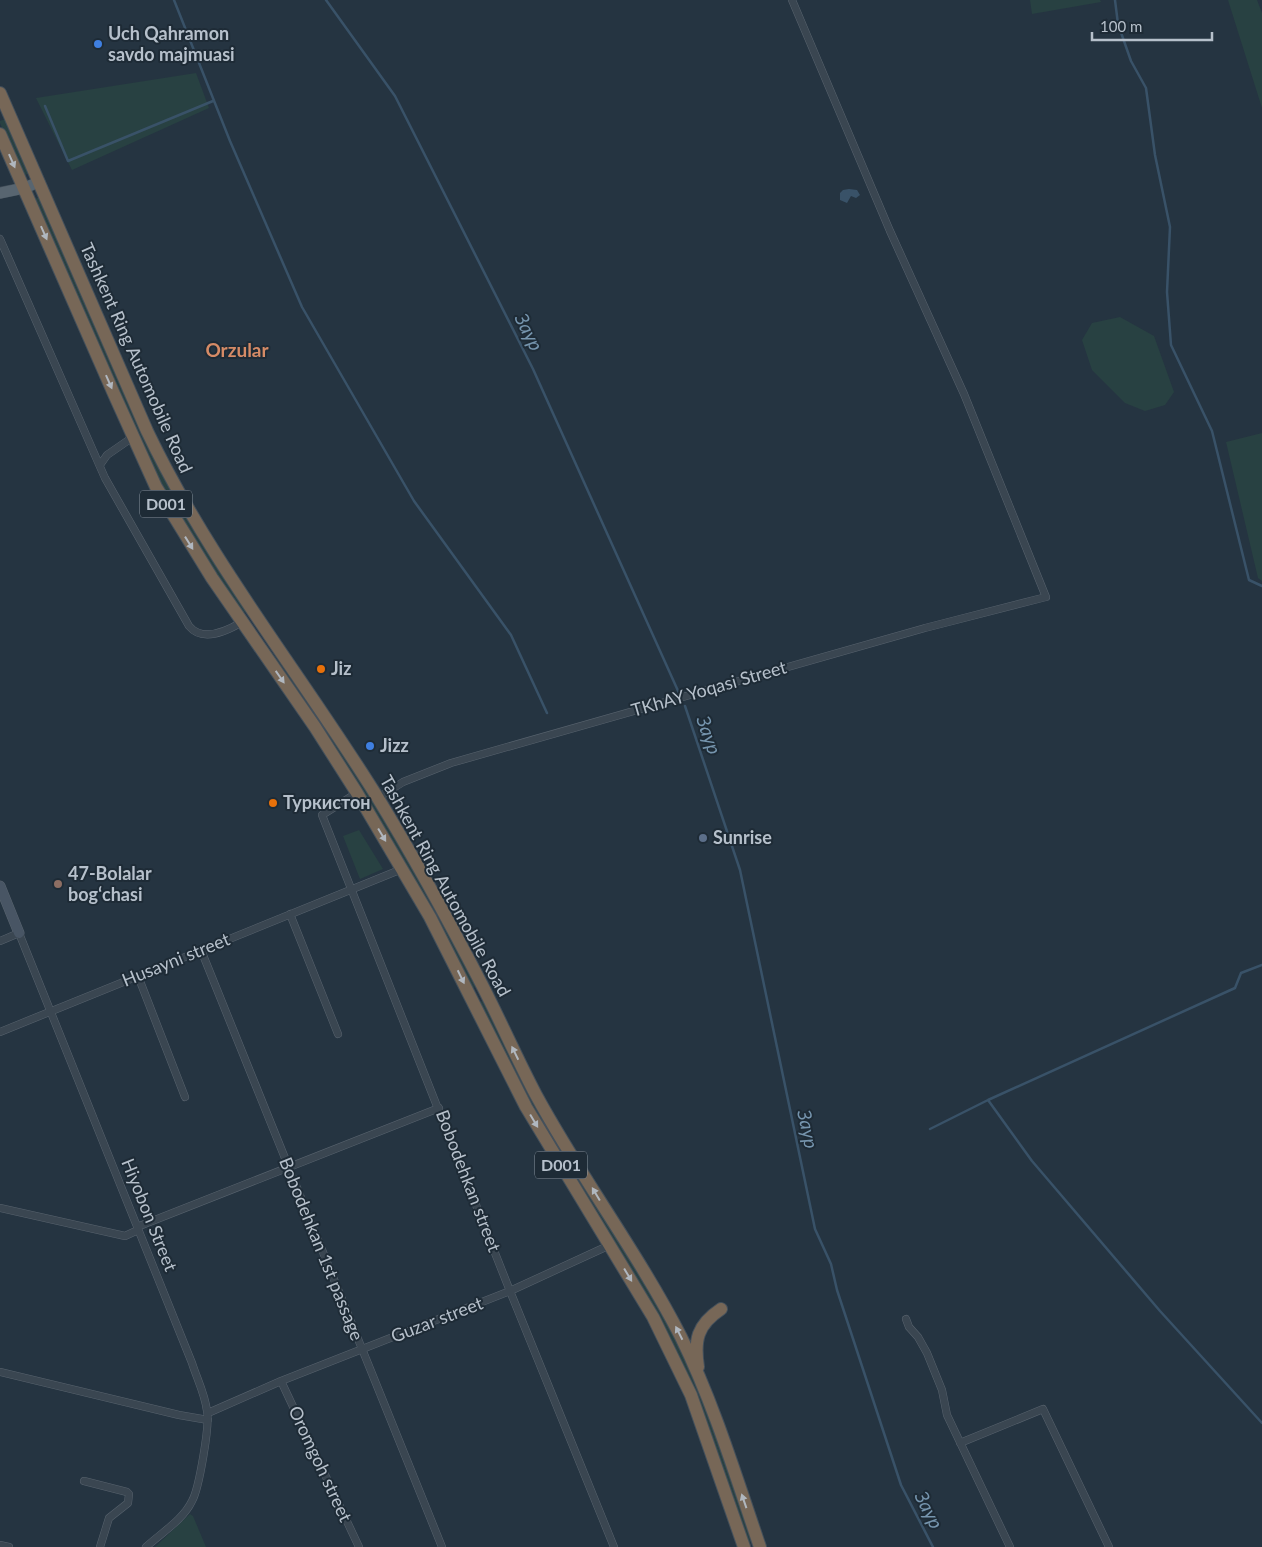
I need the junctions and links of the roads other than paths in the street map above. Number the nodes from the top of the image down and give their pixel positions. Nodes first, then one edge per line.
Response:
1 (792, 0) edge
2 (0, 93) edge
3 (3, 109) edge
4 (0, 134) edge
5 (39, 182) junction
6 (24, 188) junction
7 (0, 193) edge
8 (0, 198) edge
9 (0, 239) edge
10 (133, 437) junction
11 (100, 465) junction
12 (254, 614) junction
13 (242, 622) junction
14 (357, 793) junction
15 (378, 798) junction
16 (402, 869) junction
17 (0, 886) edge
18 (352, 889) junction
19 (290, 914) junction
20 (19, 933) junction
21 (0, 941) edge
22 (201, 950) junction
23 (138, 976) junction
24 (484, 988) junction
25 (470, 995) junction
26 (50, 1012) junction
27 (0, 1032) edge
28 (338, 1034) dead end
29 (184, 1097) dead end
30 (439, 1108) junction
31 (287, 1168) junction
32 (0, 1208) edge
33 (137, 1229) junction
34 (610, 1245) junction
35 (510, 1291) junction
36 (721, 1309) dead end
37 (906, 1319) dead end
38 (362, 1350) junction
39 (0, 1372) edge
40 (280, 1381) junction
41 (701, 1382) junction
42 (208, 1416) junction
43 (960, 1443) junction
44 (84, 1481) dead end
45 (0, 1545) edge
46 (9, 1547) edge
47 (100, 1547) edge
48 (146, 1547) edge
49 (359, 1547) edge
50 (442, 1547) edge
51 (614, 1547) edge
52 (744, 1547) edge
53 (760, 1547) edge
54 (1010, 1547) edge
55 (1108, 1547) edge

1 - 15 street, TKhAY Yoqasi Street
2 - 3 highway, Tashkent Ring Automobile Road / D001
3 - 5 highway, Tashkent Ring Automobile Road / D001
4 -> 6 highway, Tashkent Ring Automobile Road / D001
5 - 6 main road
5 - 12 highway, Tashkent Ring Automobile Road / D001
6 - 7 main road
6 - 8 street
6 -> 10 highway, Tashkent Ring Automobile Road / D001
9 - 11 street
10 - 11 street
10 -> 13 highway, Tashkent Ring Automobile Road / D001
11 - 13 street
12 - 13 highway
12 - 15 highway, Tashkent Ring Automobile Road / D001
13 -> 14 highway, Tashkent Ring Automobile Road / D001
14 -> 16 highway, Tashkent Ring Automobile Road / D001
14 - 18 street, Bobodehkan street
15 - 24 highway, Tashkent Ring Automobile Road / D001
16 - 18 street, Husayni street
16 -> 25 highway, Tashkent Ring Automobile Road / D001
17 - 20 street, Hiyobon Street
18 - 19 street, Husayni street
18 - 30 street, Bobodehkan street
19 - 22 street, Husayni street
19 - 28 street
20 - 21 street
20 - 26 street, Hiyobon Street
22 - 23 street, Husayni street
22 - 31 street, Bobodehkan 1st passage
23 - 26 street, Husayni street
23 - 29 street
24 - 25 highway
41 -> 24 highway, Tashkent Ring Automobile Road / D001
25 -> 34 highway, Tashkent Ring Automobile Road / D001
26 - 27 street, Husayni street
26 - 33 street, Hiyobon Street
30 - 31 street
30 - 35 street, Bobodehkan street
31 - 33 street
31 - 38 street, Bobodehkan 1st passage
32 - 33 street
33 - 42 street, Hiyobon Street
34 - 35 street, Guzar street
34 -> 52 highway, Tashkent Ring Automobile Road / D001
35 - 38 street, Guzar street
35 - 51 street, Bobodehkan street
36 - 41 highway
37 - 43 street
38 - 40 street, Guzar street
38 - 50 street, Bobodehkan 1st passage
39 - 42 street
40 - 42 street, Guzar street
40 - 49 street, Oromgoh street
53 -> 41 highway, Tashkent Ring Automobile Road / D001
42 - 48 street, Hiyobon Street
43 - 54 street
43 - 55 street
44 - 47 street
45 - 46 street

